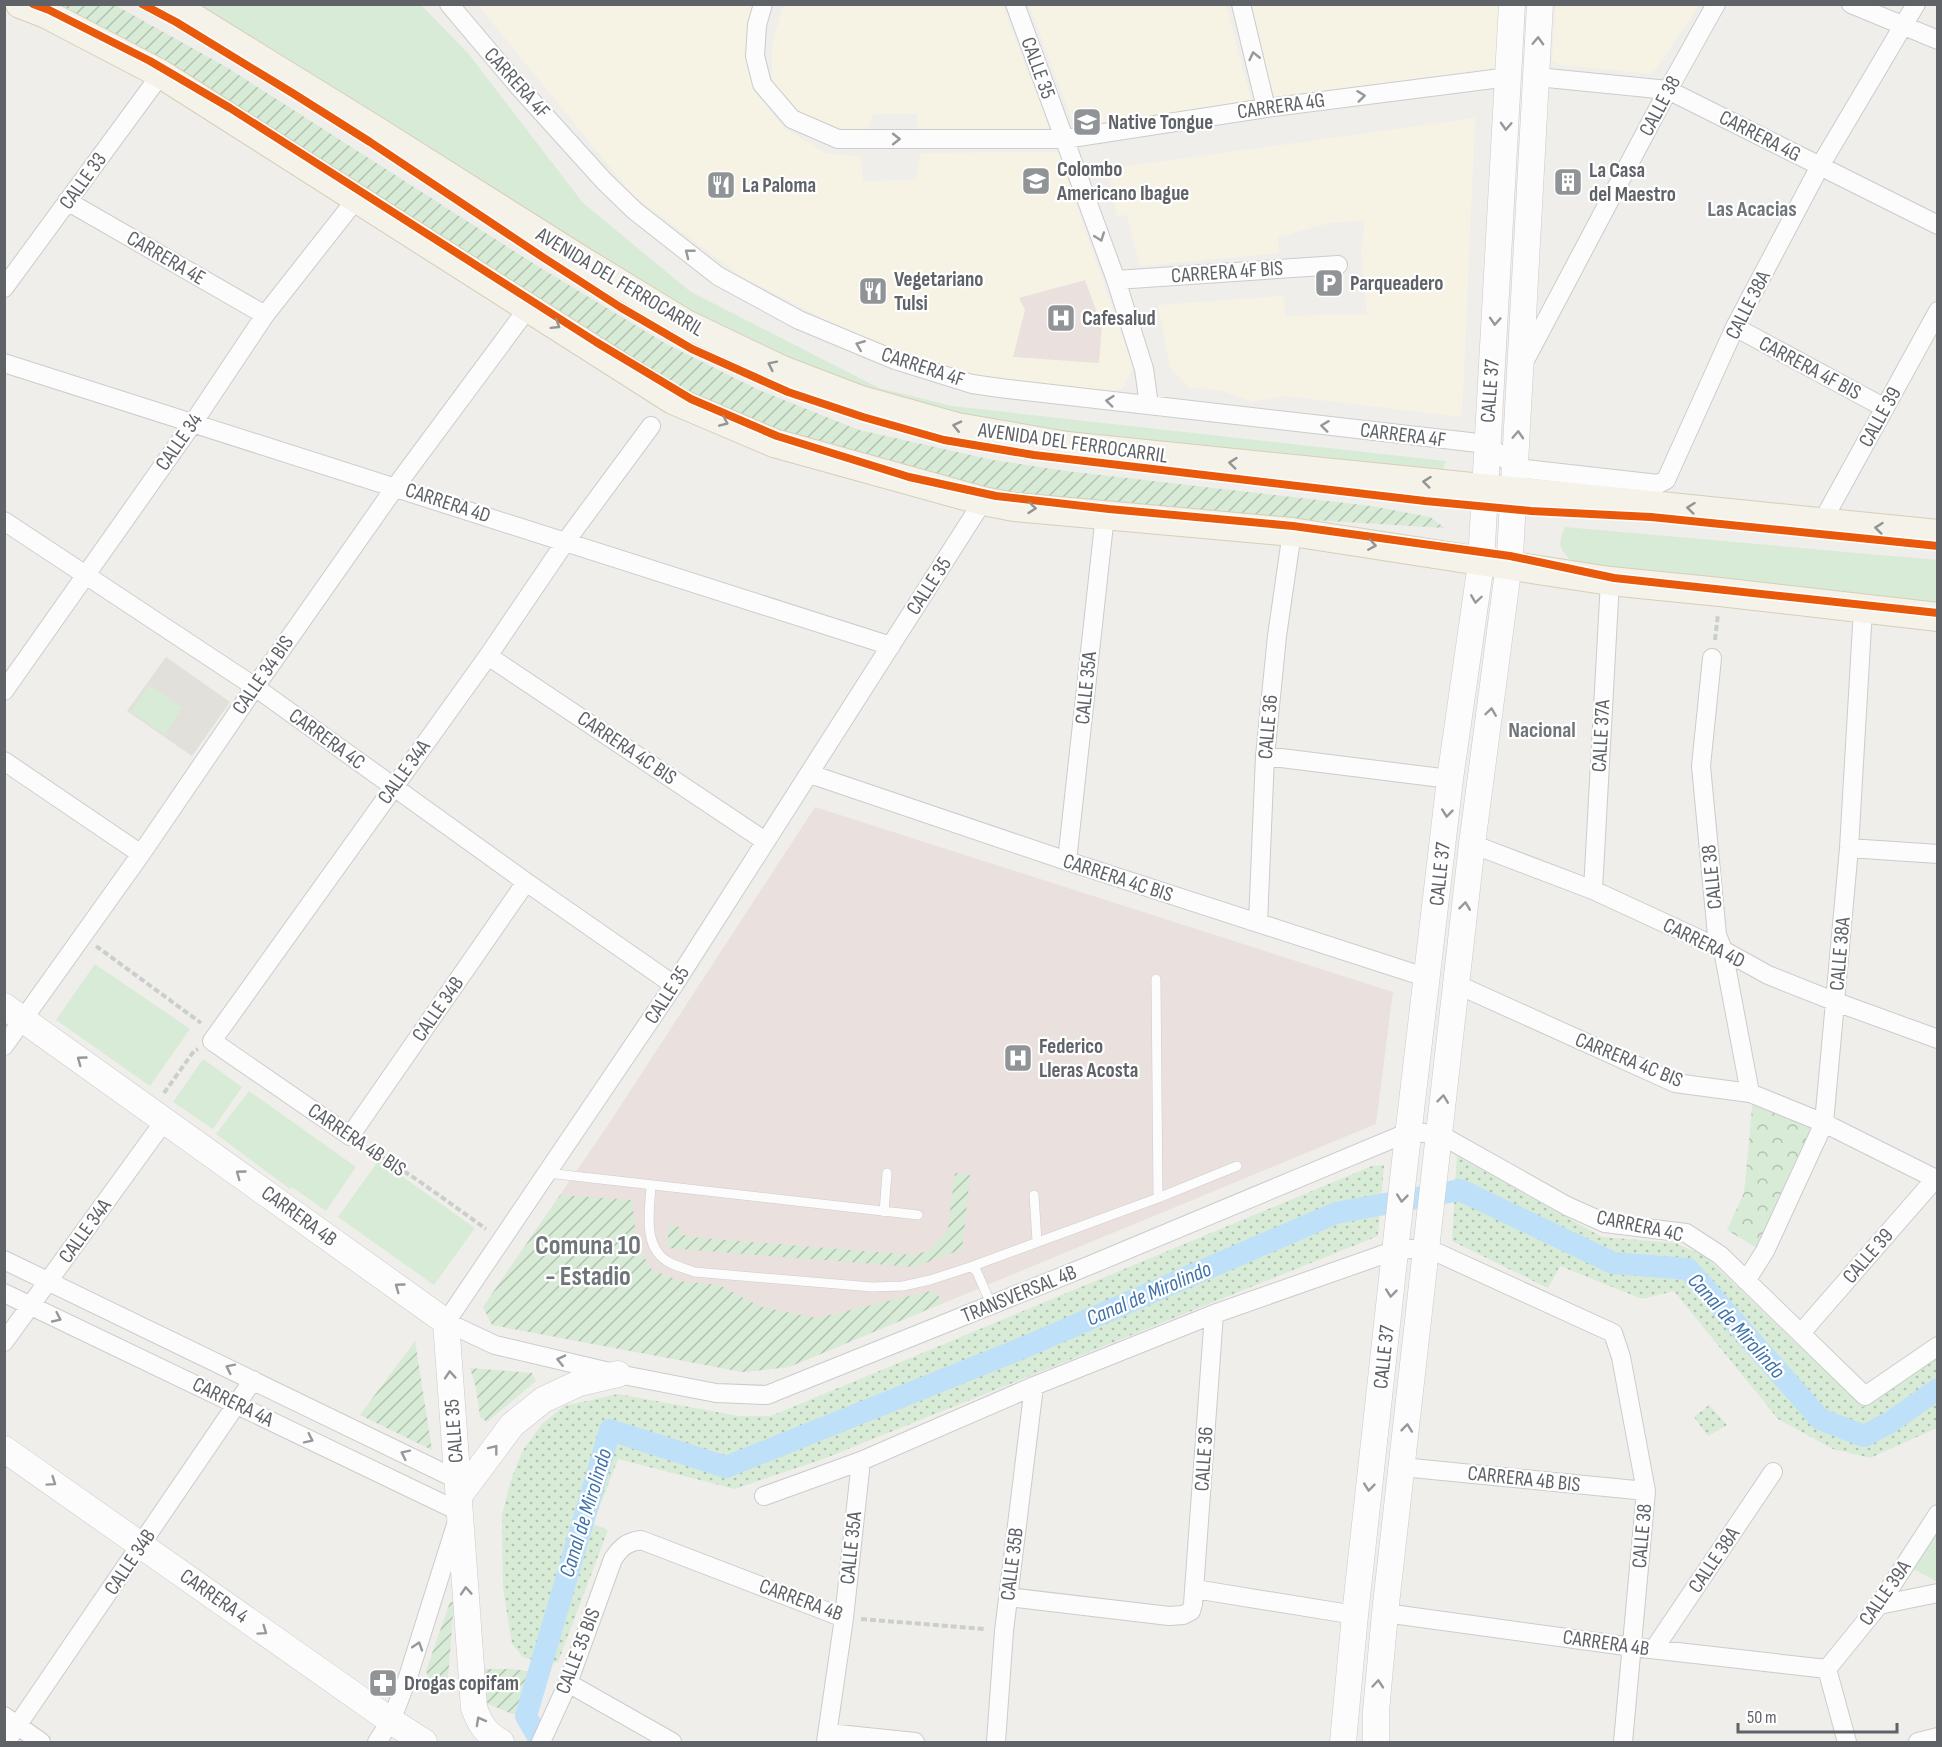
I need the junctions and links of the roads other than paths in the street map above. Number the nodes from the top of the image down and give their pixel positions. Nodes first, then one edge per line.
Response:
1 (20, 4) edge
2 (171, 4) edge
3 (449, 4) edge
4 (763, 4) edge
5 (1015, 4) edge
6 (1242, 4) edge
7 (1512, 4) edge
8 (1540, 4) edge
9 (1716, 4) edge
10 (1851, 4) edge
11 (1916, 4) edge
12 (1904, 26) junction
13 (1938, 40) edge
14 (161, 74) junction
15 (1509, 77) junction
16 (1537, 77) junction
17 (1668, 90) junction
18 (1266, 108) junction
19 (1065, 140) junction
20 (1820, 166) junction
21 (357, 198) junction
22 (67, 201) junction
23 (1938, 225) edge
24 (1499, 251) junction
25 (1527, 253) junction
26 (1338, 265) dead end
27 (1116, 280) junction
28 (4, 288) edge
29 (528, 308) junction
30 (1938, 312) edge
31 (265, 315) junction
32 (1736, 327) junction
33 (4, 363) edge
34 (1521, 368) junction
35 (1149, 405) junction
36 (1885, 408) junction
37 (193, 423) junction
38 (651, 426) dead end
39 (1487, 444) junction
40 (1516, 479) junction
41 (396, 486) junction
42 (1486, 487) junction
43 (983, 501) junction
44 (1105, 515) junction
45 (4, 521) edge
46 (1822, 522) junction
47 (1292, 532) junction
48 (1938, 534) edge
49 (566, 541) junction
50 (1481, 563) junction
51 (1509, 567) junction
52 (86, 575) junction
53 (1610, 582) junction
54 (1863, 609) junction
55 (1938, 617) edge
56 (891, 646) junction
57 (488, 656) junction
58 (1713, 658) road end
59 (255, 687) junction
60 (4, 691) edge
61 (1265, 756) junction
62 (4, 761) edge
63 (810, 774) junction
64 (1450, 779) junction
65 (394, 787) junction
66 (765, 841) junction
67 (1472, 844) junction
68 (1849, 848) junction
69 (141, 854) junction
70 (1938, 854) edge
71 (1067, 861) junction
72 (526, 882) junction
73 (1593, 890) junction
74 (1257, 923) junction
75 (1723, 950) junction
76 (1428, 978) junction
77 (1156, 980) dead end
78 (1456, 984) junction
79 (674, 985) junction
80 (1836, 1002) junction
81 (14, 1012) edge
82 (215, 1036) joint
83 (1938, 1039) edge
84 (4, 1046) edge
85 (1750, 1093) junction
86 (158, 1115) junction
87 (1824, 1123) junction
88 (1409, 1132) junction
89 (350, 1136) joint
90 (1437, 1145) junction
91 (1237, 1166) dead end
92 (547, 1173) junction
93 (887, 1173) dead end
94 (1936, 1180) edge
95 (651, 1185) junction
96 (1034, 1195) dead end
97 (1158, 1198) junction
98 (884, 1212) junction
99 (918, 1215) dead end
100 (1428, 1239) junction
101 (1037, 1241) junction
102 (1397, 1242) junction
103 (4, 1260) edge
104 (970, 1268) junction
105 (49, 1281) junction
106 (1746, 1281) junction
107 (4, 1293) edge
108 (992, 1304) junction
109 (31, 1306) junction
110 (1214, 1314) junction
111 (446, 1322) junction
112 (1801, 1333) junction
113 (4, 1342) edge
114 (1938, 1346) edge
115 (618, 1374) junction
116 (253, 1380) junction
117 (1034, 1386) junction
118 (236, 1404) junction
119 (4, 1449) edge
120 (861, 1461) junction
121 (1402, 1467) junction
122 (1773, 1472) dead end
123 (1646, 1491) junction
124 (459, 1496) junction
125 (764, 1496) dead end
126 (1938, 1514) edge
127 (142, 1545) junction
128 (613, 1559) joint
129 (1938, 1593) edge
130 (1194, 1596) junction
131 (1008, 1597) junction
132 (1880, 1605) junction
133 (1385, 1613) junction
134 (1355, 1615) junction
135 (844, 1618) junction
136 (1633, 1647) junction
137 (1654, 1649) junction
138 (1827, 1669) junction
139 (568, 1683) junction
140 (11, 1721) edge
141 (391, 1721) junction
142 (1938, 1737) edge
143 (827, 1738) edge
144 (6, 1743) edge
145 (41, 1743) edge
146 (377, 1743) edge
147 (424, 1743) edge
148 (501, 1743) edge
149 (541, 1743) edge
150 (672, 1743) edge
151 (915, 1743) edge
152 (996, 1743) edge
153 (1343, 1743) edge
154 (1376, 1743) edge
155 (1623, 1743) edge
156 (1847, 1743) edge
157 (1917, 1743) edge

1 - 14 main road
42 -> 2 main road, AVENIDA DEL FERROCARRIL
35 -> 3 street, CARRERA 4F
4 -> 19 street, CARRERA 4G
5 - 19 street, CALLE 35
18 -> 6 street
7 - 15 main road, CALLE 37
16 -> 8 main road, CALLE 37
9 - 17 street, CALLE 38
10 - 12 street
11 - 12 street, CALLE 38A
12 - 13 street
12 - 20 street, CALLE 38A
14 - 21 main road
14 - 22 street, CALLE 33
18 -> 15 street, CARRERA 4G
15 -> 24 main road, CALLE 37
16 - 17 street, CARRERA 4G
16 - 25 main road, CALLE 37
17 - 20 street, CARRERA 4G
17 - 34 street, CALLE 38
18 - 19 street, CARRERA 4G
19 -> 27 street, CALLE 35
20 - 23 street, CARRERA 4G
20 - 32 street, CALLE 38A
21 - 29 main road
21 - 31 street, CALLE 34
22 - 28 street, CALLE 33
22 - 31 street, CARRERA 4E
24 - 25 main road
24 -> 39 main road, CALLE 37
25 - 34 main road, CALLE 37
26 - 27 street, CARRERA 4F BIS
27 - 35 street, CALLE 35
29 - 41 street, CALLE 34 BIS
29 -> 43 main road
30 - 36 street, CALLE 39
31 - 37 street, CALLE 34
32 - 36 street, CARRERA 4F BIS
32 - 40 street, CALLE 38A
33 - 37 street, CARRERA 4D
40 -> 34 main road, CALLE 37
39 -> 35 street, CARRERA 4F
36 - 46 street, CALLE 39
37 - 41 street, CARRERA 4D
37 - 52 street, CALLE 34
38 - 49 street, CALLE 34A
39 - 40 street
39 - 42 main road, CALLE 37
40 - 42 main road, AVENIDA DEL FERROCARRIL
46 -> 40 main road, AVENIDA DEL FERROCARRIL
40 - 51 main road, CALLE 37
41 - 49 street, CARRERA 4D
41 - 59 street, CALLE 34 BIS
42 - 50 main road, CALLE 37
43 -> 44 main road
43 - 56 street, CALLE 35
44 - 47 main road
44 - 71 street, CALLE 35A
45 - 52 street, CARRERA 4C
48 -> 46 main road, AVENIDA DEL FERROCARRIL
47 -> 50 main road
47 - 61 street, CALLE 36
49 - 56 street, CARRERA 4D
49 - 57 street, CALLE 34A
50 - 51 main road
50 -> 64 main road, CALLE 37
51 - 53 main road
67 -> 51 main road, CALLE 37
52 - 59 street, CARRERA 4C
52 - 60 street, CALLE 34
53 - 54 main road
53 - 73 street, CALLE 37A
54 - 55 main road
54 - 68 street, CALLE 38A
56 - 63 street, CALLE 35
57 - 65 street, CALLE 34A
57 - 66 street, CARRERA 4C BIS
58 - 75 street, CALLE 38
59 - 65 street, CARRERA 4C
59 - 69 street, CALLE 34 BIS
61 - 64 street
61 - 74 street, CALLE 36
62 - 69 street
63 - 66 street, CALLE 35
63 - 71 street, CARRERA 4C BIS
64 -> 76 main road, CALLE 37
65 - 72 street, CARRERA 4C
65 - 82 street, CALLE 34A
66 - 79 street, CALLE 35
67 - 73 street, CARRERA 4D
78 -> 67 main road, CALLE 37
68 - 70 street
68 - 80 street, CALLE 38A
69 - 81 street, CALLE 34 BIS
71 - 74 street, CARRERA 4C BIS
72 - 79 street, CARRERA 4C
72 - 89 street, CALLE 34B
73 - 75 street, CARRERA 4D
74 - 76 street, CARRERA 4C BIS
75 - 80 street, CARRERA 4D
75 - 85 street, CALLE 38
76 - 88 main road, CALLE 37
77 - 97 lane
78 - 85 street, CARRERA 4C BIS
90 -> 78 main road, CALLE 37
79 - 92 street, CALLE 35
80 - 83 street, CARRERA 4D
80 - 87 street, CALLE 38A
81 - 84 street, CALLE 34 BIS
86 -> 81 main road, CARRERA 4B
82 - 89 street, CARRERA 4B BIS
85 - 87 street, CARRERA 4C BIS
86 - 105 street, CALLE 34A
111 -> 86 main road, CARRERA 4B
87 - 94 street, CARRERA 4C BIS
87 - 106 street, CALLE 38A
88 - 90 street, CARRERA 4C
88 -> 102 main road, CALLE 37
88 - 108 street, TRANSVERSAL 4B
90 - 100 main road, CALLE 37
90 - 106 street, CARRERA 4C
91 - 97 lane
92 - 95 lane
92 - 111 street, CALLE 35
93 - 98 lane
94 - 112 street, CALLE 39
95 - 98 lane
95 - 104 lane
96 - 101 lane
97 - 101 lane
98 - 99 lane
100 - 102 street
121 -> 100 main road, CALLE 37
100 - 123 street, CALLE 38
101 - 104 lane
102 - 110 street
102 -> 134 main road, CALLE 37
103 - 105 street, CARRERA 4A
104 - 108 lane
105 - 109 street, CALLE 34A
116 -> 105 street, CARRERA 4A
106 - 112 street, CARRERA 4C
107 - 109 street, CARRERA 4A
108 - 115 street, TRANSVERSAL 4B
109 - 113 street, CALLE 34A
109 -> 118 street, CARRERA 4A
110 - 117 street
110 - 130 street, CALLE 36
115 -> 111 street, CARRERA 4B
124 -> 111 main road, CALLE 35
112 - 114 street, CARRERA 4C
124 -> 115 main road
116 - 118 street, CALLE 34B
124 -> 116 street, CARRERA 4A
117 - 120 street
117 - 131 street, CALLE 35B
118 -> 124 street, CARRERA 4A
118 - 127 street, CALLE 34B
119 -> 127 main road, CARRERA 4
120 - 125 street
120 - 135 street, CALLE 35A
121 - 123 street, CARRERA 4B BIS
121 - 133 main road, CALLE 37
122 - 137 street, CALLE 38A
123 - 136 street, CALLE 38
141 -> 124 street, CALLE 35
148 -> 124 main road, CALLE 35
126 - 132 street, CALLE 39A
127 - 140 street, CALLE 34B
127 -> 141 main road, CARRERA 4
128 - 135 street, CARRERA 4B
128 - 139 street, CALLE 35 BIS
129 - 132 street
130 - 131 street
130 - 134 street
131 - 152 street, CALLE 35B
132 - 138 street, CALLE 39A
133 - 136 street, CARRERA 4B
154 -> 133 main road, CALLE 37
134 - 153 main road, CALLE 37
135 - 143 street, CALLE 35A
136 - 137 street, CARRERA 4B
136 - 155 street, CALLE 38
137 - 138 street, CARRERA 4B
138 - 156 street
139 - 149 street, CALLE 35 BIS
139 - 150 street
140 - 144 street, CALLE 34B
140 - 145 street
141 - 146 street, CALLE 35
141 - 147 main road, CARRERA 4
142 - 157 street
143 - 151 street

